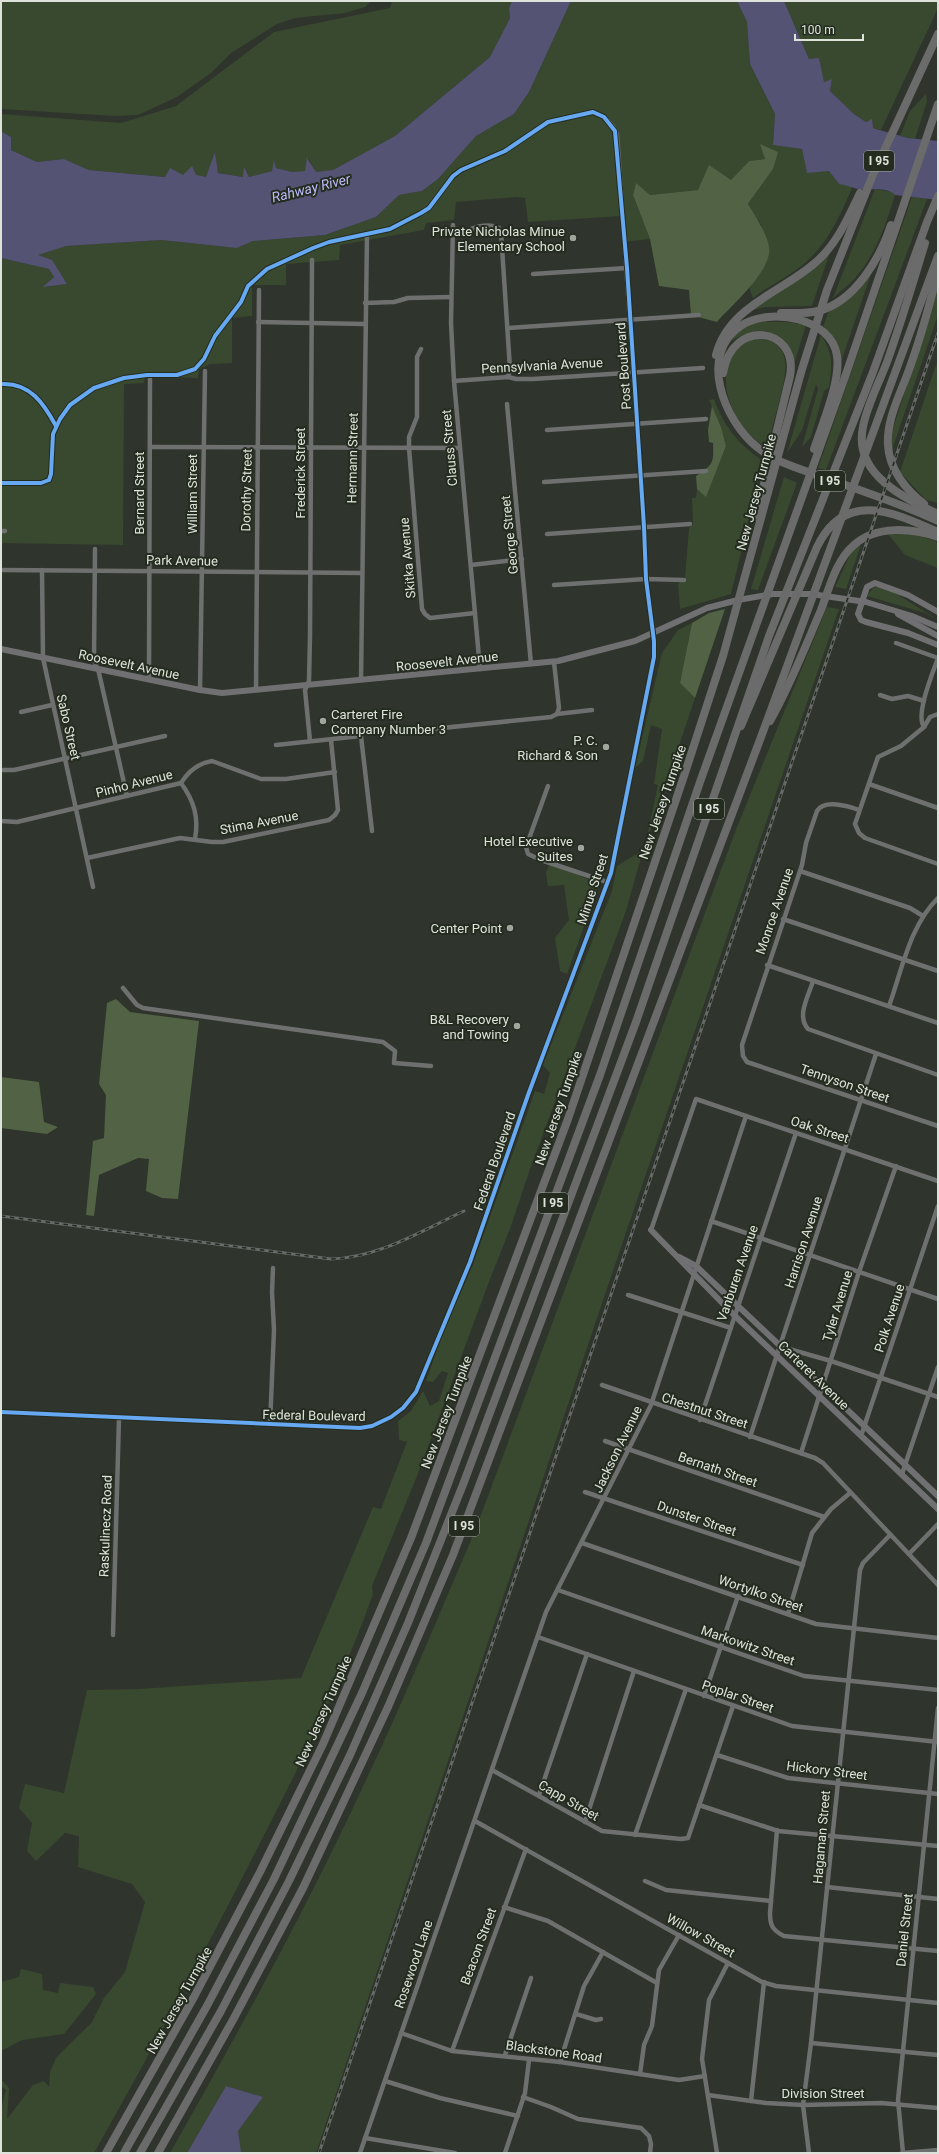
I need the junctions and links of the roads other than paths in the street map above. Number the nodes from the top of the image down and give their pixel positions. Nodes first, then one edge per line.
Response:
1 (938, 34) edge
2 (938, 104) edge
3 (590, 112) dead end
4 (937, 199) edge
5 (855, 210) junction
6 (897, 217) junction
7 (929, 222) junction
8 (453, 225) dead end
9 (467, 231) dead end
10 (367, 235) dead end
11 (938, 256) edge
12 (312, 260) dead end
13 (627, 268) junction
14 (936, 271) edge
15 (534, 274) dead end
16 (259, 290) dead end
17 (450, 297) junction
18 (365, 303) junction
19 (699, 315) dead end
20 (630, 320) junction
21 (258, 322) junction
22 (312, 323) junction
23 (365, 324) junction
24 (508, 328) junction
25 (726, 331) junction
26 (421, 349) dead end
27 (703, 368) dead end
28 (205, 371) dead end
29 (634, 372) junction
30 (508, 377) junction
31 (150, 379) dead end
32 (454, 381) junction
33 (723, 399) junction
34 (507, 404) dead end
35 (706, 419) dead end
36 (637, 423) junction
37 (547, 430) dead end
38 (150, 447) junction
39 (258, 447) junction
40 (203, 448) junction
41 (311, 448) junction
42 (364, 448) junction
43 (409, 448) junction
44 (460, 448) junction
45 (757, 450) junction
46 (706, 471) dead end
47 (641, 476) junction
48 (544, 482) dead end
49 (911, 508) junction
50 (938, 513) edge
51 (938, 521) edge
52 (690, 524) dead end
53 (938, 527) edge
54 (644, 528) junction
55 (938, 532) edge
56 (547, 534) dead end
57 (789, 534) junction
58 (938, 537) edge
59 (95, 549) dead end
60 (522, 560) junction
61 (471, 565) junction
62 (1, 570) edge
63 (42, 570) junction
64 (95, 570) junction
65 (150, 570) junction
66 (203, 571) junction
67 (256, 573) junction
68 (310, 573) junction
69 (362, 573) junction
70 (646, 579) junction
71 (684, 580) dead end
72 (554, 584) dead end
73 (742, 590) junction
74 (888, 609) junction
75 (938, 612) edge
76 (475, 613) junction
77 (938, 627) edge
78 (653, 634) junction
79 (938, 636) edge
80 (896, 644) dead end
81 (938, 645) edge
82 (1, 650) edge
83 (43, 658) junction
84 (938, 658) edge
85 (554, 662) junction
86 (531, 664) junction
87 (97, 668) junction
88 (480, 669) junction
89 (149, 679) junction
90 (361, 680) junction
91 (307, 686) junction
92 (200, 690) junction
93 (256, 690) junction
94 (880, 695) dead end
95 (924, 701) junction
96 (52, 705) junction
97 (592, 710) dead end
98 (21, 712) dead end
99 (557, 714) junction
100 (938, 714) edge
101 (924, 727) junction
102 (412, 731) dead end
103 (165, 736) dead end
104 (761, 737) junction
105 (331, 740) junction
106 (732, 740) junction
107 (310, 741) junction
108 (276, 745) dead end
109 (114, 747) junction
110 (65, 758) junction
111 (1, 770) edge
112 (335, 772) junction
113 (181, 783) junction
114 (869, 784) junction
115 (548, 786) dead end
116 (127, 796) junction
117 (76, 808) junction
118 (938, 808) edge
119 (859, 810) junction
120 (1, 821) edge
121 (372, 830) dead end
122 (195, 840) junction
123 (87, 858) junction
124 (938, 864) edge
125 (800, 871) junction
126 (607, 882) junction
127 (94, 887) dead end
128 (938, 898) edge
129 (923, 916) junction
130 (783, 919) junction
131 (905, 960) junction
132 (768, 965) junction
133 (938, 971) edge
134 (813, 981) junction
135 (123, 988) dead end
136 (889, 1006) junction
137 (938, 1022) edge
138 (876, 1054) junction
139 (746, 1061) joint
140 (431, 1066) dead end
141 (938, 1075) edge
142 (528, 1095) joint
143 (861, 1100) junction
144 (746, 1116) junction
145 (938, 1126) edge
146 (796, 1133) junction
147 (845, 1149) junction
148 (896, 1166) junction
149 (938, 1181) edge
150 (938, 1206) edge
151 (711, 1221) junction
152 (651, 1230) joint
153 (761, 1238) junction
154 (676, 1255) junction
155 (809, 1255) junction
156 (696, 1266) junction
157 (273, 1268) dead end
158 (859, 1272) junction
159 (694, 1275) junction
160 (910, 1288) junction
161 (628, 1295) dead end
162 (938, 1299) edge
163 (737, 1306) junction
164 (681, 1312) junction
165 (734, 1315) junction
166 (730, 1328) junction
167 (781, 1346) junction
168 (778, 1355) junction
169 (831, 1361) junction
170 (938, 1367) edge
171 (881, 1378) junction
172 (602, 1385) dead end
173 (822, 1387) junction
174 (929, 1394) junction
175 (819, 1396) junction
176 (938, 1398) edge
177 (651, 1404) junction
178 (1, 1412) edge
179 (119, 1418) junction
180 (700, 1420) junction
181 (270, 1425) junction
182 (864, 1426) junction
183 (861, 1436) junction
184 (750, 1437) junction
185 (605, 1441) dead end
186 (628, 1450) junction
187 (801, 1454) junction
188 (905, 1465) junction
189 (902, 1474) junction
190 (585, 1492) dead end
191 (850, 1493) junction
192 (938, 1496) edge
193 (605, 1498) junction
194 (938, 1509) edge
195 (824, 1517) junction
196 (938, 1524) edge
197 (890, 1535) junction
198 (582, 1544) junction
199 (909, 1554) junction
200 (802, 1565) junction
201 (938, 1585) edge
202 (558, 1590) junction
203 (738, 1596) junction
204 (788, 1614) junction
205 (854, 1629) junction
206 (112, 1635) dead end
207 (538, 1637) junction
208 (938, 1638) edge
209 (721, 1647) junction
210 (587, 1654) junction
211 (634, 1671) junction
212 (848, 1682) junction
213 (686, 1689) junction
214 (938, 1690) edge
215 (704, 1696) junction
216 (734, 1706) junction
217 (938, 1708) edge
218 (842, 1732) junction
219 (936, 1742) edge
220 (717, 1755) junction
221 (492, 1770) junction
222 (488, 1783) joint
223 (836, 1784) junction
224 (929, 1793) junction
225 (938, 1794) edge
226 (539, 1795) junction
227 (700, 1805) junction
228 (474, 1821) junction
229 (585, 1822) junction
230 (777, 1830) junction
231 (635, 1835) junction
232 (833, 1836) junction
233 (924, 1845) junction
234 (938, 1846) edge
235 (526, 1849) junction
236 (645, 1881) dead end
237 (827, 1887) junction
238 (919, 1897) junction
239 (938, 1899) edge
240 (771, 1901) junction
241 (504, 1907) junction
242 (679, 1935) junction
243 (822, 1939) junction
244 (914, 1948) junction
245 (938, 1951) edge
246 (603, 1952) junction
247 (728, 1962) junction
248 (530, 1978) dead end
249 (764, 1982) junction
250 (657, 1983) junction
251 (816, 1991) junction
252 (908, 2000) junction
253 (938, 2003) edge
254 (576, 2014) junction
255 (601, 2019) dead end
256 (401, 2033) junction
257 (811, 2042) junction
258 (452, 2051) junction
259 (903, 2051) junction
260 (505, 2055) junction
261 (938, 2055) edge
262 (529, 2060) junction
263 (560, 2062) junction
264 (640, 2074) junction
265 (705, 2076) junction
266 (385, 2081) junction
267 (708, 2095) junction
268 (524, 2097) junction
269 (751, 2101) junction
270 (803, 2105) junction
271 (898, 2105) junction
272 (938, 2108) edge
273 (518, 2116) junction
274 (365, 2138) junction
275 (938, 2150) edge
276 (106, 2153) edge
277 (124, 2153) edge
278 (140, 2153) edge
279 (158, 2153) edge
280 (360, 2153) edge
281 (455, 2153) edge
282 (505, 2153) edge
283 (650, 2153) edge
284 (717, 2153) edge
285 (809, 2153) edge
286 (902, 2153) edge

1 - 5 highway
2 - 6 highway
3 - 13 street, Post Boulevard
4 - 7 highway, I 95
5 - 25 highway
5 - 73 highway, New Jersey Turnpike / I 95
6 - 25 highway
6 - 57 highway, New Jersey Turnpike / I 95
7 - 49 highway
7 - 106 highway, I 95
8 - 17 street, Clauss Street
9 - 24 street
10 - 18 street, Hermann Street
11 - 14 highway, I 95
12 - 22 street, Frederick Street
13 - 15 street
13 - 20 street, Post Boulevard
14 - 49 highway
14 - 104 highway, I 95
16 - 21 street, Dorothy Street
17 - 18 street
17 - 32 street, Clauss Street
18 - 23 street, Hermann Street
19 - 20 street
20 - 24 street
20 - 29 street, Post Boulevard
21 - 22 street
21 - 39 street, Dorothy Street
22 - 23 street
22 - 41 street, Frederick Street
23 - 42 street, Hermann Street
24 - 30 street
25 - 45 highway
26 - 43 street
27 - 29 street, Pennsylvania Avenue
28 - 40 street, William Street
29 - 30 street, Pennsylvania Avenue
29 - 36 street, Post Boulevard
30 - 32 street, Pennsylvania Avenue
31 - 38 street, Bernard Street
32 - 44 street, Clauss Street
33 - 45 highway
33 - 57 highway
33 - 73 highway
34 - 60 street, George Street
35 - 36 street
36 - 37 street
36 - 47 street, Post Boulevard
38 - 40 street
38 - 65 street, Bernard Street
39 - 40 street
39 - 41 street
39 - 67 street, Dorothy Street
40 - 66 street, William Street
41 - 42 street
41 - 68 street, Frederick Street
42 - 43 street
42 - 69 street, Hermann Street
43 - 44 street
43 - 76 street, Skitka Avenue
44 - 61 street, Clauss Street
45 - 49 highway
46 - 47 street
47 - 48 street
47 - 54 street, Post Boulevard
49 - 50 highway
49 - 51 highway
49 - 53 highway
49 - 55 highway
49 - 106 highway
52 - 54 street
54 - 56 street
54 - 70 street, Post Boulevard
57 - 277 highway, New Jersey Turnpike / I 95
58 - 104 highway
59 - 64 street
60 - 61 street
60 - 86 street, George Street
61 - 76 street, Clauss Street
62 - 63 street, Park Avenue
63 - 64 street, Park Avenue
63 - 83 street, Sabo Street
64 - 65 street, Park Avenue
64 - 87 street
65 - 66 street, Park Avenue
65 - 89 street, Bernard Street
66 - 67 street, Park Avenue
66 - 92 street, William Street
67 - 68 street, Park Avenue
67 - 93 street, Dorothy Street
68 - 69 street, Park Avenue
68 - 91 street, Frederick Street
69 - 90 street, Hermann Street
70 - 71 street
70 - 72 street
70 - 78 street, Post Boulevard
73 - 276 highway, New Jersey Turnpike / I 95
74 - 77 main road, Roosevelt Avenue
74 - 78 main road, Roosevelt Avenue
74 - 79 main road, Roosevelt Avenue
75 - 81 main road
76 - 88 street, Clauss Street
78 - 85 main road, Roosevelt Avenue
78 - 126 street, Minue Street
80 - 84 street
82 - 83 main road, Roosevelt Avenue
83 - 87 main road, Roosevelt Avenue
83 - 96 street, Sabo Street
84 - 95 street
85 - 86 main road, Roosevelt Avenue
85 - 99 street
86 - 88 main road, Roosevelt Avenue
87 - 89 main road, Roosevelt Avenue
87 - 109 street
88 - 90 main road, Roosevelt Avenue
89 - 92 main road, Roosevelt Avenue
90 - 91 main road, Roosevelt Avenue
91 - 93 main road, Roosevelt Avenue
91 - 107 street, Frederick Street
92 - 93 main road, Roosevelt Avenue
94 - 95 street
95 - 101 street
96 - 98 street
96 - 110 street, Sabo Street
97 - 99 street
99 - 102 street
100 - 101 street
101 - 114 street
103 - 109 street
104 - 279 highway, I 95
105 - 107 street
105 - 112 street, Stima Avenue
105 - 121 street
106 - 278 highway, I 95
107 - 108 street
109 - 110 street
109 - 116 street
110 - 111 street
110 - 117 street, Sabo Street
112 - 113 street, Pinho Avenue
112 - 122 street, Stima Avenue
113 - 116 street, Pinho Avenue
113 - 122 street
114 - 118 street
114 - 119 street
115 - 126 street
116 - 117 street, Pinho Avenue
117 - 120 street, Pinho Avenue
117 - 123 street, Sabo Street
119 - 124 street
119 - 125 street, Monroe Avenue
122 - 123 street, Stima Avenue
123 - 127 street, Sabo Street
125 - 129 street
125 - 130 street, Monroe Avenue
126 - 142 street, Minue Street
128 - 129 street
129 - 131 street
130 - 131 street
130 - 132 street, Monroe Avenue
131 - 133 street
131 - 136 street
132 - 134 street
132 - 139 street, Monroe Avenue
134 - 136 street
134 - 138 street
135 - 140 street
136 - 137 street
138 - 141 street
138 - 143 street, Harrison Avenue
139 - 143 street, Tennyson Street
142 - 181 street, Federal Boulevard
143 - 145 street, Tennyson Street
143 - 147 street, Harrison Avenue
144 - 146 street, Oak Street
144 - 151 street, Jackson Avenue
144 - 152 street, Oak Street
146 - 147 street, Oak Street
146 - 153 street, Vanburen Avenue
147 - 148 street, Oak Street
147 - 155 street, Harrison Avenue
148 - 149 street, Oak Street
148 - 158 street, Tyler Avenue
150 - 160 street, Polk Avenue
151 - 153 street
151 - 156 street, Jackson Avenue
152 - 154 main road, Carteret Avenue
153 - 155 street
153 - 163 street, Vanburen Avenue
154 - 156 main road, Carteret Avenue
154 - 159 main road, Carteret Avenue
155 - 158 street
155 - 167 street, Harrison Avenue
156 - 159 street, Jackson Avenue
156 - 163 main road, Carteret Avenue
157 - 181 street
158 - 160 street
158 - 169 street, Tyler Avenue
159 - 164 street, Jackson Avenue
159 - 165 main road, Carteret Avenue
160 - 162 street
160 - 171 street, Polk Avenue
161 - 164 street
163 - 165 street, Vanburen Avenue
163 - 167 main road, Carteret Avenue
164 - 166 street
164 - 177 street, Jackson Avenue
165 - 166 street, Vanburen Avenue
165 - 168 main road, Carteret Avenue
166 - 180 street, Vanburen Avenue
167 - 168 street, Harrison Avenue
167 - 169 street
167 - 173 main road, Carteret Avenue
168 - 175 main road, Carteret Avenue
168 - 184 street, Harrison Avenue
169 - 171 street
169 - 173 street, Tyler Avenue
170 - 174 street
171 - 174 street
171 - 182 street, Polk Avenue
172 - 177 street, Chestnut Street
173 - 175 street, Tyler Avenue
173 - 182 main road, Carteret Avenue
174 - 176 street
174 - 188 street
175 - 183 main road, Carteret Avenue
175 - 187 street, Tyler Avenue
177 - 180 street, Chestnut Street
177 - 186 street, Jackson Avenue
178 - 179 street, Federal Boulevard
179 - 181 street, Federal Boulevard
179 - 206 street, Raskulinecz Road
180 - 184 street, Chestnut Street
182 - 183 street, Polk Avenue
182 - 188 main road, Carteret Avenue
183 - 189 main road, Carteret Avenue
184 - 187 street, Chestnut Street
185 - 186 street, Bernath Street
186 - 193 street, Jackson Avenue
186 - 195 street, Bernath Street
187 - 191 street, Chestnut Street
188 - 189 street
188 - 192 main road, Carteret Avenue
189 - 194 main road, Carteret Avenue
190 - 193 street, Dunster Street
191 - 195 street
191 - 197 street, Chestnut Street
193 - 198 street, Jackson Avenue
193 - 200 street, Dunster Street
195 - 200 street
196 - 199 street
197 - 199 street, Chestnut Street
197 - 205 street, Hagaman Street
198 - 202 street, Jackson Avenue
198 - 203 street, Wortylko Street
199 - 201 street, Chestnut Street
200 - 204 street
202 - 207 street, Jackson Avenue
202 - 209 street, Markowitz Street
203 - 204 street, Wortylko Street
203 - 209 street
204 - 205 street, Wortylko Street
205 - 208 street, Wortylko Street
205 - 212 street, Hagaman Street
207 - 210 street, Poplar Street
207 - 221 street, Jackson Avenue
209 - 212 street, Markowitz Street
209 - 215 street
210 - 211 street, Poplar Street
210 - 226 street
211 - 213 street, Poplar Street
211 - 229 street
212 - 214 street, Markowitz Street
212 - 218 street, Hagaman Street
213 - 215 street, Poplar Street
213 - 231 street
215 - 216 street, Poplar Street
216 - 218 street, Poplar Street
216 - 220 street
217 - 219 street, Daniel Street
218 - 219 street, Poplar Street
218 - 223 street, Hagaman Street
219 - 224 street, Daniel Street
220 - 223 street, Hickory Street
220 - 227 street
221 - 222 street, Jackson Avenue
221 - 226 street, Capp Street
222 - 228 street, Rosewood Lane
223 - 224 street, Hickory Street
223 - 232 street, Hagaman Street
224 - 225 street, Hickory Street
224 - 233 street, Daniel Street
226 - 229 street, Capp Street
227 - 230 street
227 - 231 street, Capp Street
228 - 235 street, Willow Street
228 - 256 street, Rosewood Lane
229 - 231 street, Capp Street
230 - 232 street
230 - 240 street
232 - 233 street
232 - 237 street, Hagaman Street
233 - 234 street
233 - 238 street, Daniel Street
235 - 241 street, Beacon Street
235 - 242 street, Willow Street
236 - 240 street
237 - 238 street
237 - 243 street, Hagaman Street
238 - 239 street
238 - 244 street, Daniel Street
240 - 243 street
241 - 246 street
241 - 258 street, Beacon Street
242 - 247 street, Willow Street
242 - 250 street
243 - 244 street
243 - 251 street, Hagaman Street
244 - 245 street
244 - 252 street, Daniel Street
246 - 250 street
246 - 254 street
247 - 249 street, Willow Street
247 - 265 street
248 - 260 street
249 - 251 street, Willow Street
249 - 269 street
250 - 264 street
251 - 252 street, Willow Street
251 - 257 street, Hagaman Street
252 - 253 street, Willow Street
252 - 259 street, Daniel Street
254 - 255 street
254 - 263 street
256 - 258 street, Blackstone Road
256 - 266 street, Rosewood Lane
257 - 259 street
257 - 270 street, Hagaman Street
258 - 260 street, Blackstone Road
259 - 261 street
259 - 271 street, Daniel Street
260 - 262 street, Blackstone Road
262 - 263 street, Blackstone Road
262 - 268 street
263 - 264 street, Blackstone Road
264 - 265 street, Blackstone Road
265 - 267 street
266 - 273 street
266 - 274 street, Rosewood Lane
267 - 269 street, Division Street
267 - 284 street
268 - 273 street
268 - 283 street
269 - 270 street, Division Street
270 - 271 street, Division Street
270 - 285 street, Hagaman Street
271 - 272 street, Division Street
271 - 286 street, Daniel Street
273 - 282 street
274 - 280 street, Rosewood Lane
274 - 281 street
275 - 286 street

